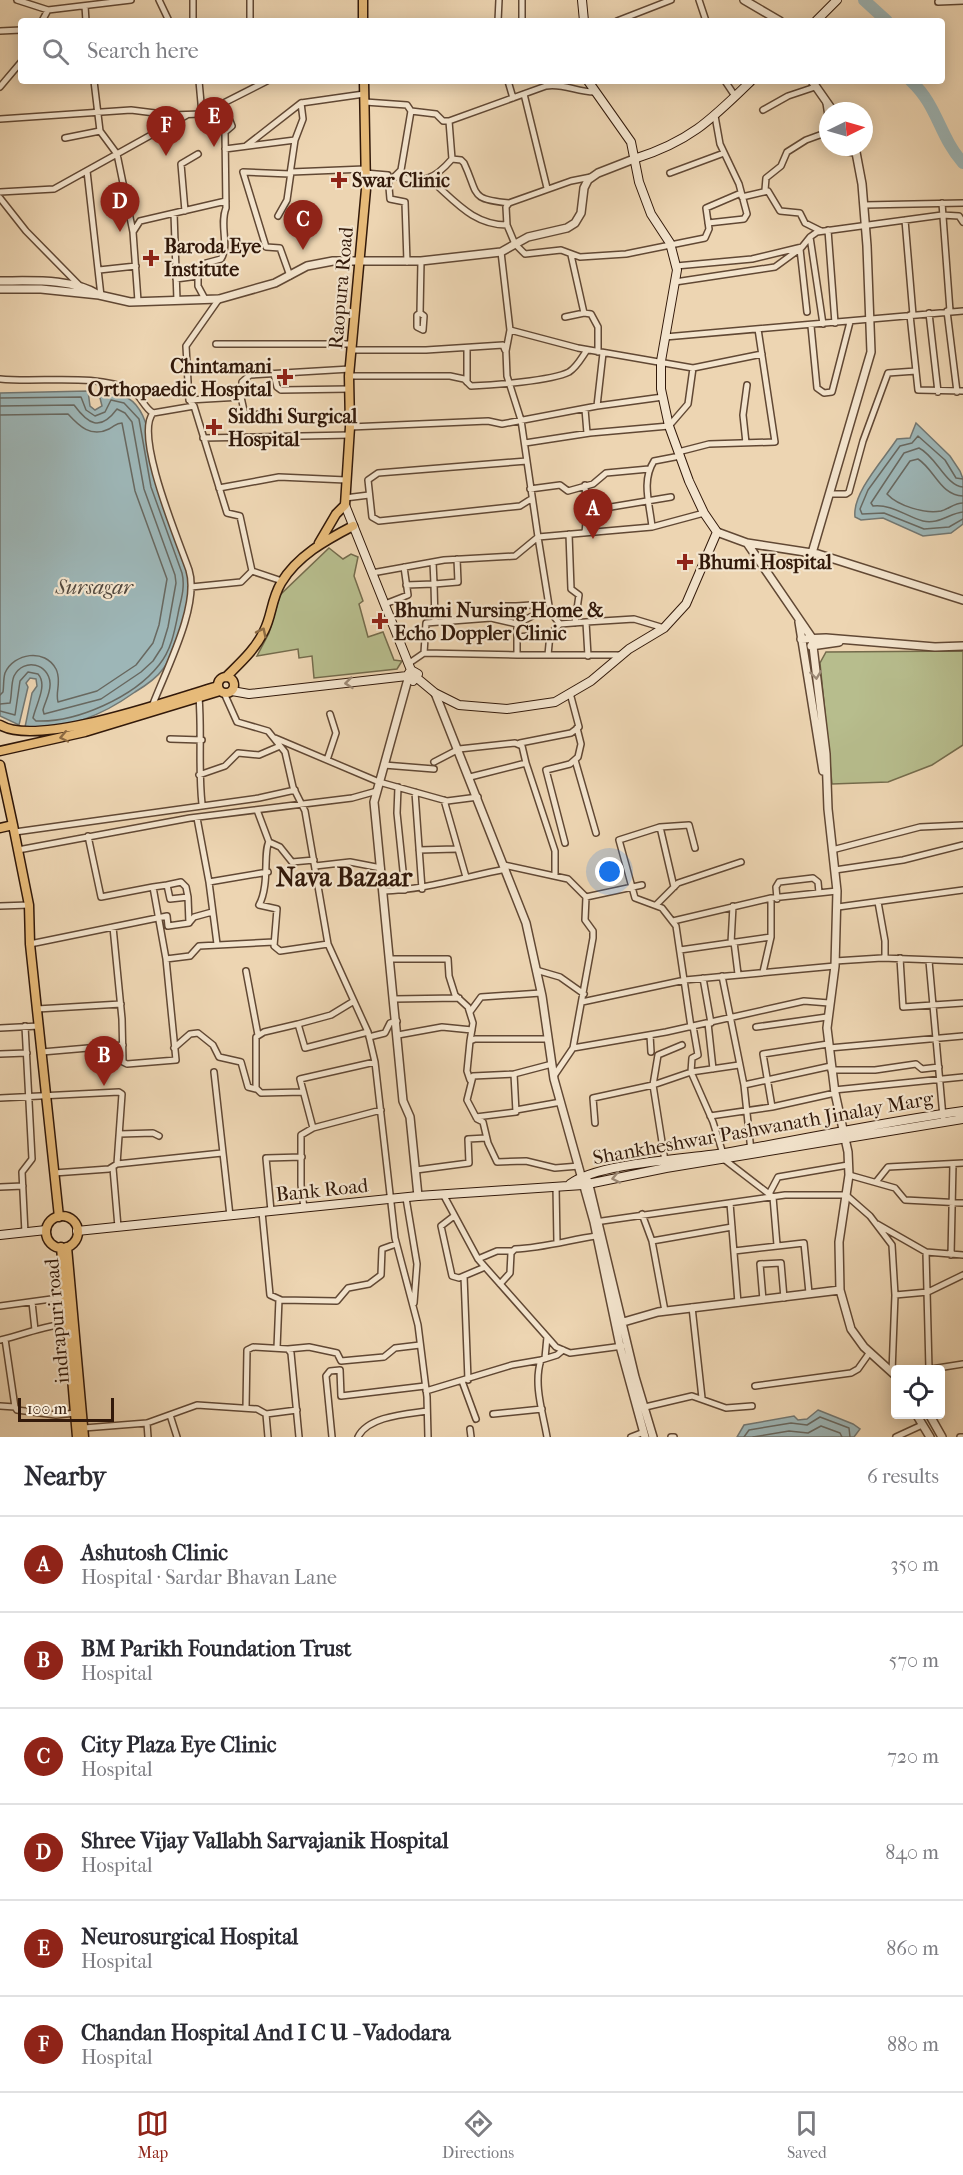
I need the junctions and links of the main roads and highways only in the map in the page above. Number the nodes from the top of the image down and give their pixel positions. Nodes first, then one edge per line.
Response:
1 (363, 0) edge
2 (582, 0) edge
3 (837, 0) edge
4 (363, 18) edge
5 (584, 18) edge
6 (819, 18) edge
7 (364, 84) edge
8 (590, 84) edge
9 (748, 84) edge
10 (634, 159) junction
11 (345, 501) junction
12 (352, 526) junction
13 (319, 543) junction
14 (410, 673) junction
15 (226, 677) junction
16 (224, 690) junction
17 (0, 725) edge
18 (0, 751) edge
19 (0, 765) edge
20 (0, 828) edge
21 (14, 828) junction
22 (963, 1111) edge
23 (943, 1118) junction
24 (963, 1119) edge
25 (59, 1217) junction
26 (46, 1230) junction
27 (77, 1231) junction
28 (0, 1235) edge
29 (64, 1247) junction
30 (70, 1324) junction
31 (84, 1432) edge
32 (77, 1437) edge

1 - 4 main road
2 - 5 main road
3 - 6 main road
7 - 11 main road, Raopura Road
8 - 10 main road
9 - 10 main road
10 - 14 main road
11 - 12 main road
11 - 13 main road
12 - 13 main road
12 - 14 main road
15 -> 13 main road
14 -> 16 main road
15 - 16 main road
15 - 16 main road
16 - 17 main road
16 -> 18 main road
19 - 21 main road
20 - 21 main road
21 - 25 main road
22 - 23 main road, Shankheshwar Pashwanath Jinalay Marg
23 - 24 main road
23 - 27 main road, Bank Road
25 - 26 main road
25 - 27 main road
26 - 28 main road
26 - 29 main road
27 - 29 main road
29 - 30 main road, indrapuri road
30 - 31 main road, indrapuri road
30 - 32 main road

